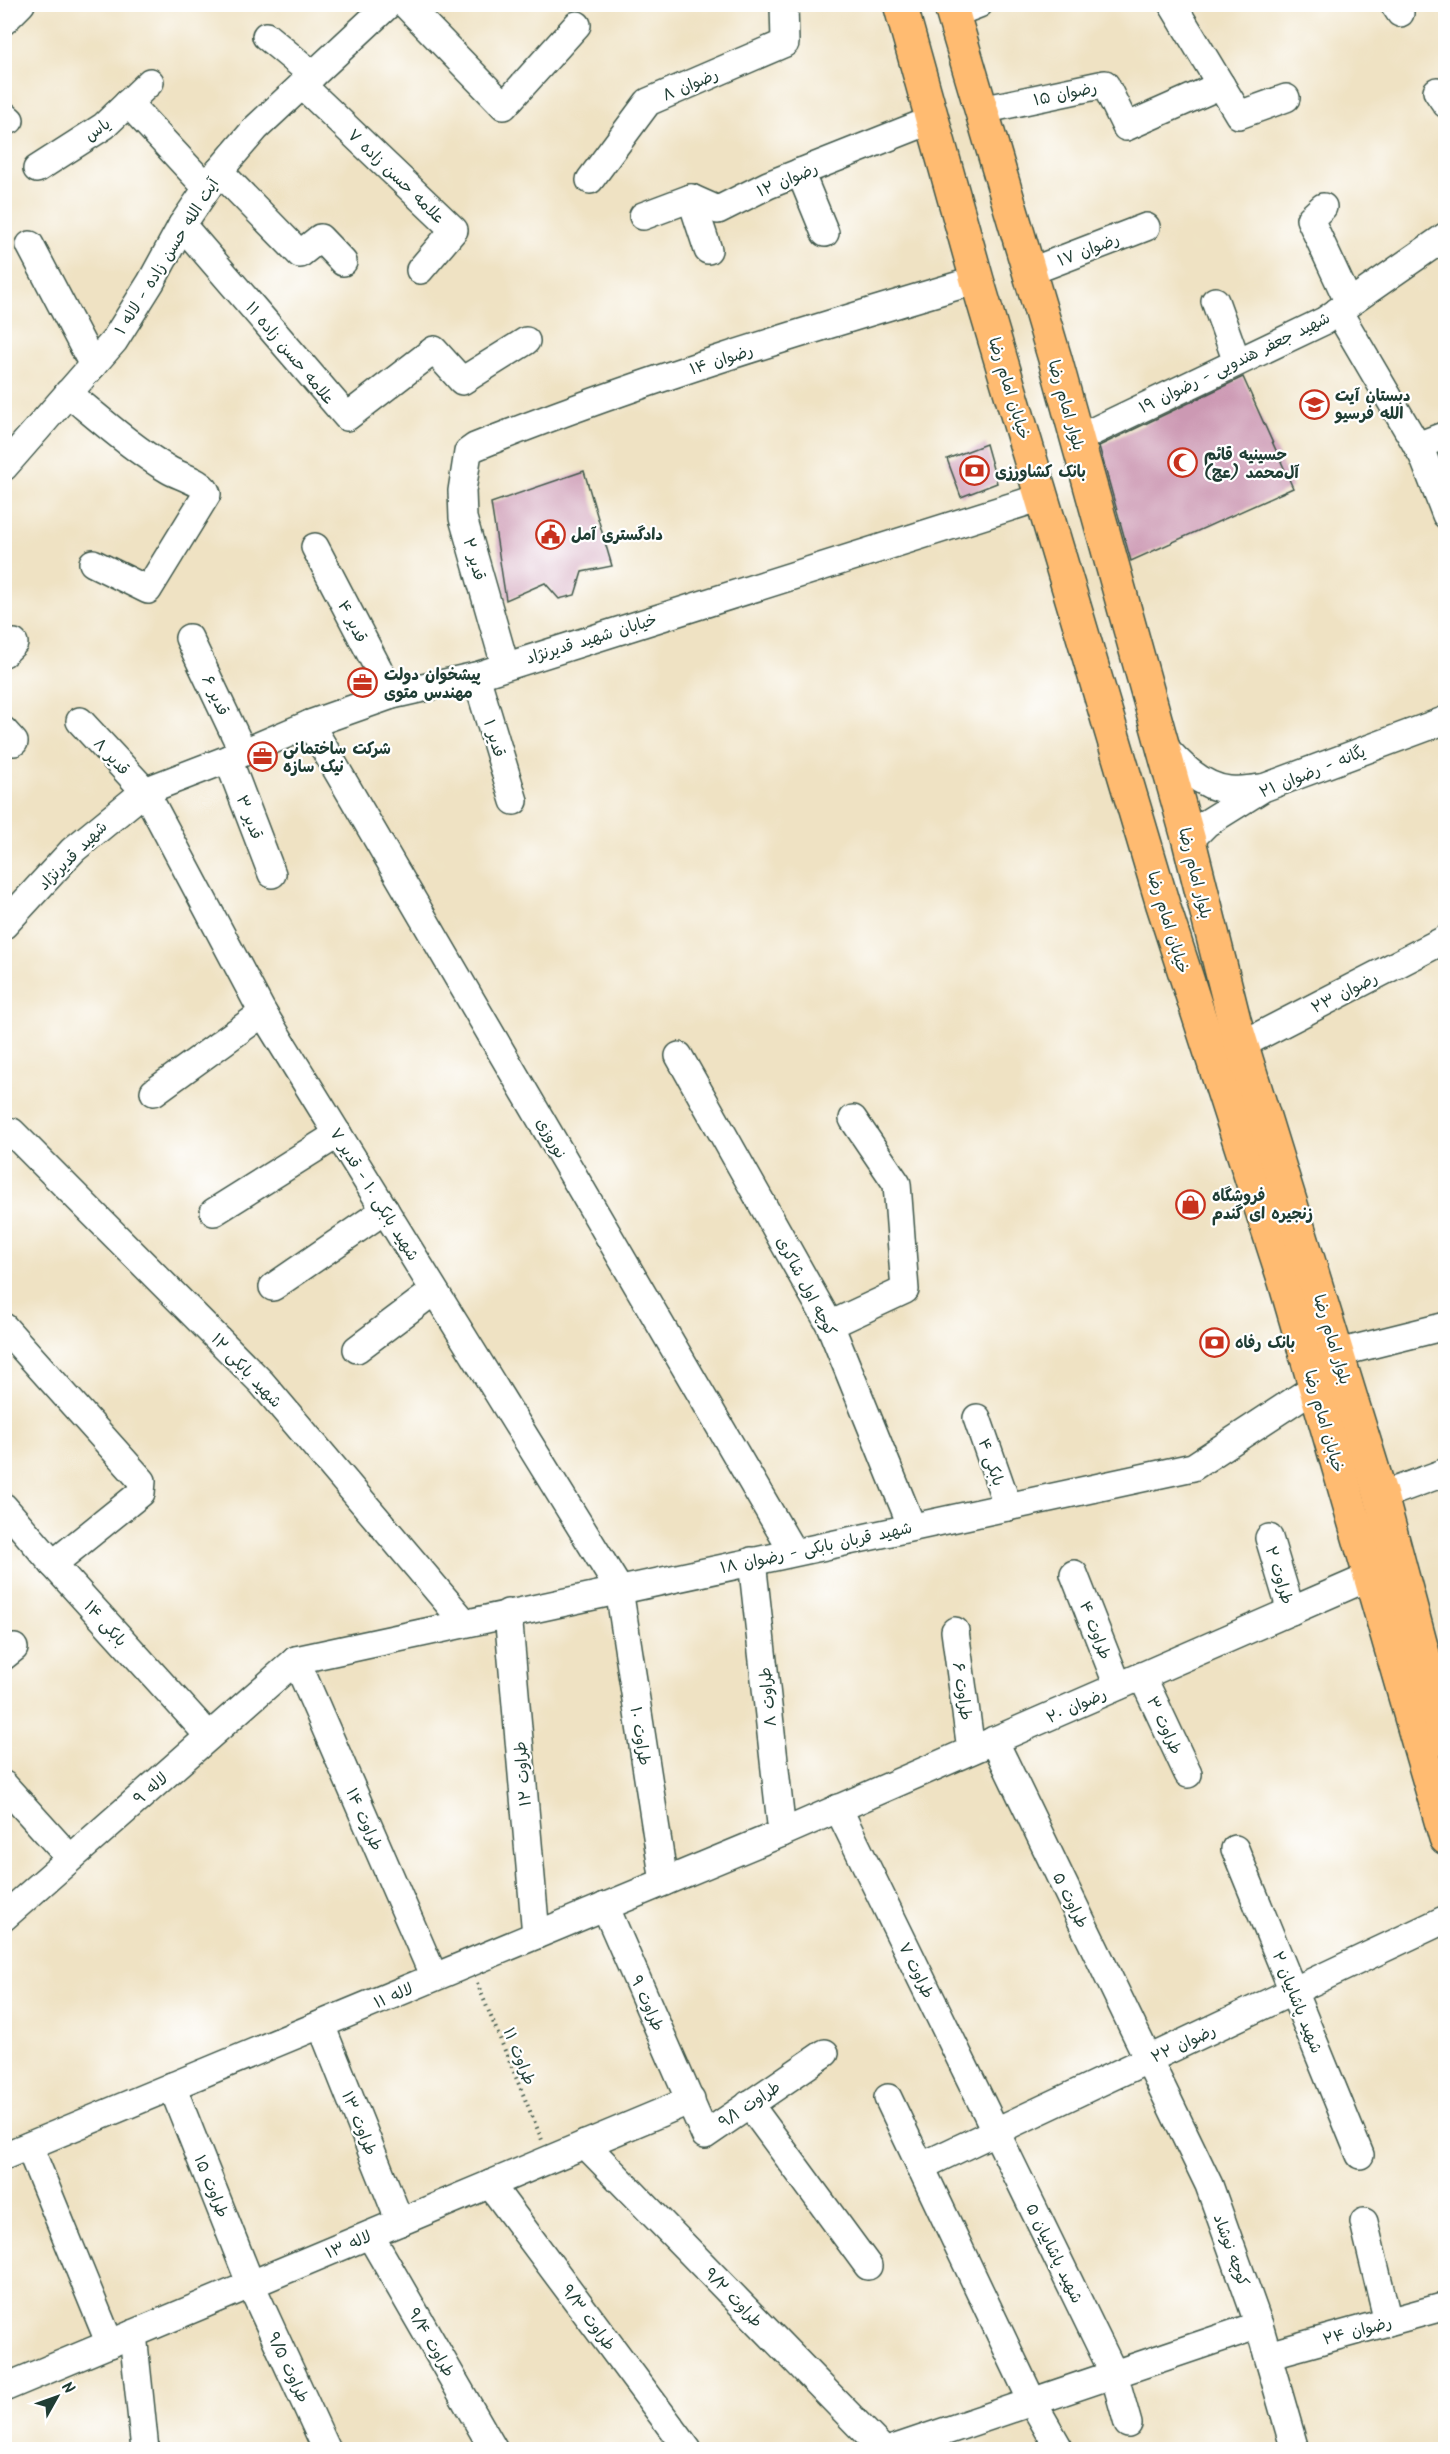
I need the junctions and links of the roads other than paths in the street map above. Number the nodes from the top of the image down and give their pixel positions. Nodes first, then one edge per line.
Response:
1 (405, 4) edge
2 (784, 4) edge
3 (900, 4) edge
4 (1179, 7) edge
5 (961, 8) edge
6 (375, 10) edge
7 (577, 26) dead end
8 (266, 36) dead end
9 (308, 80) junction
10 (150, 82) dead end
11 (1221, 85) junction
12 (1286, 98) dead end
13 (128, 103) junction
14 (982, 110) junction
15 (932, 120) junction
16 (37, 168) dead end
17 (800, 172) junction
18 (213, 180) junction
19 (590, 180) dead end
20 (691, 198) junction
21 (1323, 207) dead end
22 (643, 216) dead end
23 (182, 225) junction
24 (1146, 227) dead end
25 (825, 233) dead end
26 (1443, 242) edge
27 (30, 245) dead end
28 (708, 250) dead end
29 (343, 262) dead end
30 (420, 270) dead end
31 (1029, 272) junction
32 (977, 280) junction
33 (1215, 301) dead end
34 (1344, 307) junction
35 (526, 341) dead end
36 (1237, 362) junction
37 (93, 365) junction
38 (68, 393) junction
39 (1446, 435) edge
40 (1077, 439) junction
41 (1417, 446) junction
42 (468, 452) joint
43 (4, 467) edge
44 (1042, 497) junction
45 (1446, 515) edge
46 (315, 547) dead end
47 (93, 563) dead end
48 (189, 638) dead end
49 (1137, 658) junction
50 (505, 665) junction
51 (1094, 669) junction
52 (476, 676) junction
53 (392, 695) junction
54 (1446, 720) edge
55 (80, 721) dead end
56 (310, 724) junction
57 (1161, 743) junction
58 (235, 756) junction
59 (1263, 788) junction
60 (145, 791) junction
61 (514, 801) dead end
62 (1192, 854) junction
63 (272, 874) dead end
64 (1155, 880) junction
65 (4, 925) edge
66 (1446, 939) edge
67 (263, 1013) junction
68 (1242, 1045) junction
69 (679, 1056) dead end
70 (154, 1092) dead end
71 (853, 1119) dead end
72 (12, 1132) dead end
73 (338, 1134) junction
74 (385, 1210) junction
75 (214, 1212) dead end
76 (273, 1287) dead end
77 (434, 1291) junction
78 (830, 1325) junction
79 (1446, 1326) edge
80 (4, 1327) edge
81 (357, 1349) dead end
82 (1338, 1353) junction
83 (1315, 1387) junction
84 (977, 1418) dead end
85 (1446, 1473) edge
86 (1381, 1496) junction
87 (4, 1507) edge
88 (1008, 1507) junction
89 (912, 1527) junction
90 (1269, 1538) dead end
91 (794, 1552) junction
92 (752, 1561) junction
93 (53, 1564) junction
94 (1074, 1574) dead end
95 (1370, 1577) junction
96 (619, 1589) junction
97 (1291, 1611) junction
98 (507, 1613) junction
99 (465, 1623) junction
100 (955, 1631) dead end
101 (296, 1660) junction
102 (1142, 1676) junction
103 (1118, 1686) junction
104 (209, 1736) junction
105 (1445, 1740) edge
106 (983, 1745) junction
107 (1188, 1774) dead end
108 (4, 1785) edge
109 (838, 1808) junction
110 (782, 1833) junction
111 (1446, 1838) edge
112 (1235, 1849) dead end
113 (70, 1858) junction
114 (663, 1882) junction
115 (605, 1906) junction
116 (4, 1917) edge
117 (1446, 1919) edge
118 (536, 1935) junction
119 (434, 1977) junction
120 (1293, 1991) junction
121 (321, 2025) junction
122 (825, 2053) dead end
123 (1148, 2059) junction
124 (172, 2086) junction
125 (888, 2098) dead end
126 (691, 2100) junction
127 (749, 2104) junction
128 (995, 2131) junction
129 (585, 2144) junction
130 (16, 2151) edge
131 (1360, 2155) dead end
132 (920, 2167) junction
133 (490, 2184) junction
134 (400, 2222) junction
135 (1364, 2222) dead end
136 (370, 2235) junction
137 (868, 2266) dead end
138 (251, 2285) junction
139 (1446, 2306) edge
140 (1388, 2322) junction
141 (1259, 2325) junction
142 (121, 2339) junction
143 (1268, 2355) junction
144 (1114, 2374) junction
145 (4, 2388) edge
146 (1032, 2401) junction
147 (1128, 2424) dead end
148 (145, 2450) edge
149 (327, 2450) edge
150 (494, 2450) edge
151 (688, 2450) edge
152 (884, 2450) edge
153 (890, 2450) edge
154 (1060, 2450) edge
155 (1295, 2450) edge

1 - 7 street
2 - 19 street, رضوان ۸
3 - 15 main road, خیابان امام رضا
4 - 11 street
5 - 14 main road, بلوار امام رضا
6 - 9 street, آیت الله حسن زاده - لاله ۱
8 - 9 street
9 - 18 street, آیت الله حسن زاده - لاله ۱
9 - 30 street, علامه حسن زاده ۷
10 - 13 street, یاس
11 - 12 street
11 - 14 street, رضوان ۱۵
13 - 16 street, یاس
13 - 18 street
14 - 31 main road, بلوار امام رضا
15 - 17 street, رضوان ۱۲
15 - 32 main road, خیابان امام رضا
17 - 20 street, رضوان ۱۲
17 - 25 street
18 - 23 street, آیت الله حسن زاده - لاله ۱
18 - 29 street
20 - 22 street
20 - 28 street
21 - 34 street
23 - 35 street, علامه حسن زاده ۱۱
23 - 37 street, آیت الله حسن زاده - لاله ۱
24 - 31 street, رضوان ۱۷
26 - 34 street, شهید جعفر هندویی - رضوان ۱۹
27 - 37 street
31 - 40 main road, بلوار امام رضا
32 - 42 street, رضوان ۱۴
32 - 44 main road, خیابان امام رضا
33 - 36 street
34 - 36 street, شهید جعفر هندویی - رضوان ۱۹
34 - 41 street
36 - 40 street, شهید جعفر هندویی - رضوان ۱۹
37 - 38 street, آیت الله حسن زاده - لاله ۱
38 - 43 street, آیت الله حسن زاده - لاله ۱
38 - 47 street
39 - 41 street
40 - 49 main road, بلوار امام رضا
41 - 45 street
42 - 50 street, قدیر ۲
44 - 50 street, خيابان شهيد قديرنژاد
44 - 51 main road, خیابان امام رضا
46 - 53 street, قدیر ۴
48 - 58 street, قدیر ۶
49 - 51 main road
49 - 57 main road, بلوار امام رضا
50 - 52 street, خيابان شهيد قديرنژاد
51 - 64 main road, خیابان امام رضا
52 - 53 street, خيابان شهيد قديرنژاد
52 - 61 street, قدیر ۱
53 - 56 street, خيابان شهيد قديرنژاد
54 - 59 street, یگانه - رضوان ۲۱
55 - 60 street, قدیر ۸
56 - 58 street, خيابان شهيد قديرنژاد
56 - 91 street, نوروزی
57 - 59 street
57 - 62 main road, بلوار امام رضا
58 - 60 street, خيابان شهيد قديرنژاد
58 - 63 street, قدیر ۳
59 - 62 street, یگانه - رضوان ۲۱
60 - 65 street, شهید قدیرنژاد
60 - 67 street, شهید بابکی ۱۰ - قدیر ۷
62 - 64 main road
62 - 68 main road, بلوار امام رضا
64 - 83 main road, خیابان امام رضا
66 - 68 street, رضوان ۲۳
67 - 70 street
67 - 73 street, شهید بابکی ۱۰ - قدیر ۷
68 - 82 main road, بلوار امام رضا
69 - 78 street, کوچه اول شاکری
71 - 78 street
72 - 99 street, شهید بابکی ۱۲
73 - 74 street, شهید بابکی ۱۰ - قدیر ۷
73 - 75 street
74 - 76 street
74 - 77 street, شهید بابکی ۱۰ - قدیر ۷
77 - 81 street
77 - 96 street, شهید بابکی ۱۰ - قدیر ۷
78 - 89 street, کوچه اول شاکری
79 - 82 street
80 - 93 street
82 - 86 main road, بلوار امام رضا
83 - 88 street, شهید قربان بابکی - رضوان ۱۸
83 - 95 main road, خیابان امام رضا
84 - 88 street, بابکی ۴
85 - 86 street
86 - 105 main road, بلوار امام رضا
87 - 93 street, بابکی ۱۴
88 - 89 street, شهید قربان بابکی - رضوان ۱۸
89 - 91 street, شهید قربان بابکی - رضوان ۱۸
90 - 97 street, طراوت ۲
91 - 92 street, شهید قربان بابکی - رضوان ۱۸
92 - 96 street, شهید قربان بابکی - رضوان ۱۸
92 - 110 street, طراوت ۸
93 - 104 street, بابکی ۱۴
94 - 103 street, طراوت ۴
95 - 97 street, رضوان ۲۰
95 - 111 main road, خیابان امام رضا
96 - 98 street, شهید قربان بابکی - رضوان ۱۸
96 - 114 street, طراوت ۱۰
97 - 102 street, رضوان ۲۰
98 - 99 street, شهید قربان بابکی - رضوان ۱۸
98 - 118 street, طراوت ۱۲
99 - 101 street, شهید قربان بابکی - رضوان ۱۸
100 - 106 street, طراوت ۶
101 - 104 street, لاله ۹
101 - 119 street, طراوت ۱۴
102 - 103 street, رضوان ۲۰
102 - 107 street, طراوت ۳
103 - 106 street, رضوان ۲۰
104 - 113 street, لاله ۹
106 - 109 street, رضوان ۲۰
106 - 123 street, طراوت ۵
108 - 113 street
109 - 110 street, رضوان ۲۰
109 - 128 street, طراوت ۷
110 - 114 street, لاله ۱۱
112 - 120 street, شهید پاشاییان ۲
113 - 116 street, لاله ۹
114 - 115 street, لاله ۱۱
115 - 118 street, لاله ۱۱
115 - 126 street, طراوت ۹
117 - 120 street, رضوان ۲۲
118 - 119 street, لاله ۱۱
119 - 121 street, لاله ۱۱
120 - 123 street, رضوان ۲۲
120 - 131 street, شهید پاشاییان ۲
121 - 124 street, لاله ۱۱
121 - 134 street, طراوت ۱۳
122 - 127 street, طراوت ۹/۱
123 - 128 street, رضوان ۲۲
123 - 141 street, کوچه نوشاد
124 - 130 street, لاله ۱۱
124 - 138 street, طراوت ۱۵
125 - 132 street
126 - 127 street, طراوت ۹/۱
126 - 129 street, لاله ۱۳
127 - 137 street
128 - 132 street, رضوان ۲۲
128 - 144 street, شهید پاشاییان ۵
129 - 133 street, لاله ۱۳
129 - 152 street, طراوت ۹/۲
130 - 142 street
132 - 146 street
133 - 134 street, لاله ۱۳
133 - 151 street, طراوت ۹/۳
134 - 136 street, لاله ۱۳
135 - 140 street
136 - 138 street, لاله ۱۳
136 - 150 street, طراوت ۹/۴
138 - 142 street, لاله ۱۳
138 - 149 street, طراوت ۹/۵
139 - 140 street, رضوان ۲۴
140 - 143 street, رضوان ۲۴
141 - 143 street, کوچه نوشاد
141 - 144 street
142 - 145 street, لاله ۱۳
142 - 148 street
143 - 155 street, کوچه نوشاد
144 - 146 street
144 - 147 street, شهید پاشاییان ۵
146 - 153 street
146 - 154 street

